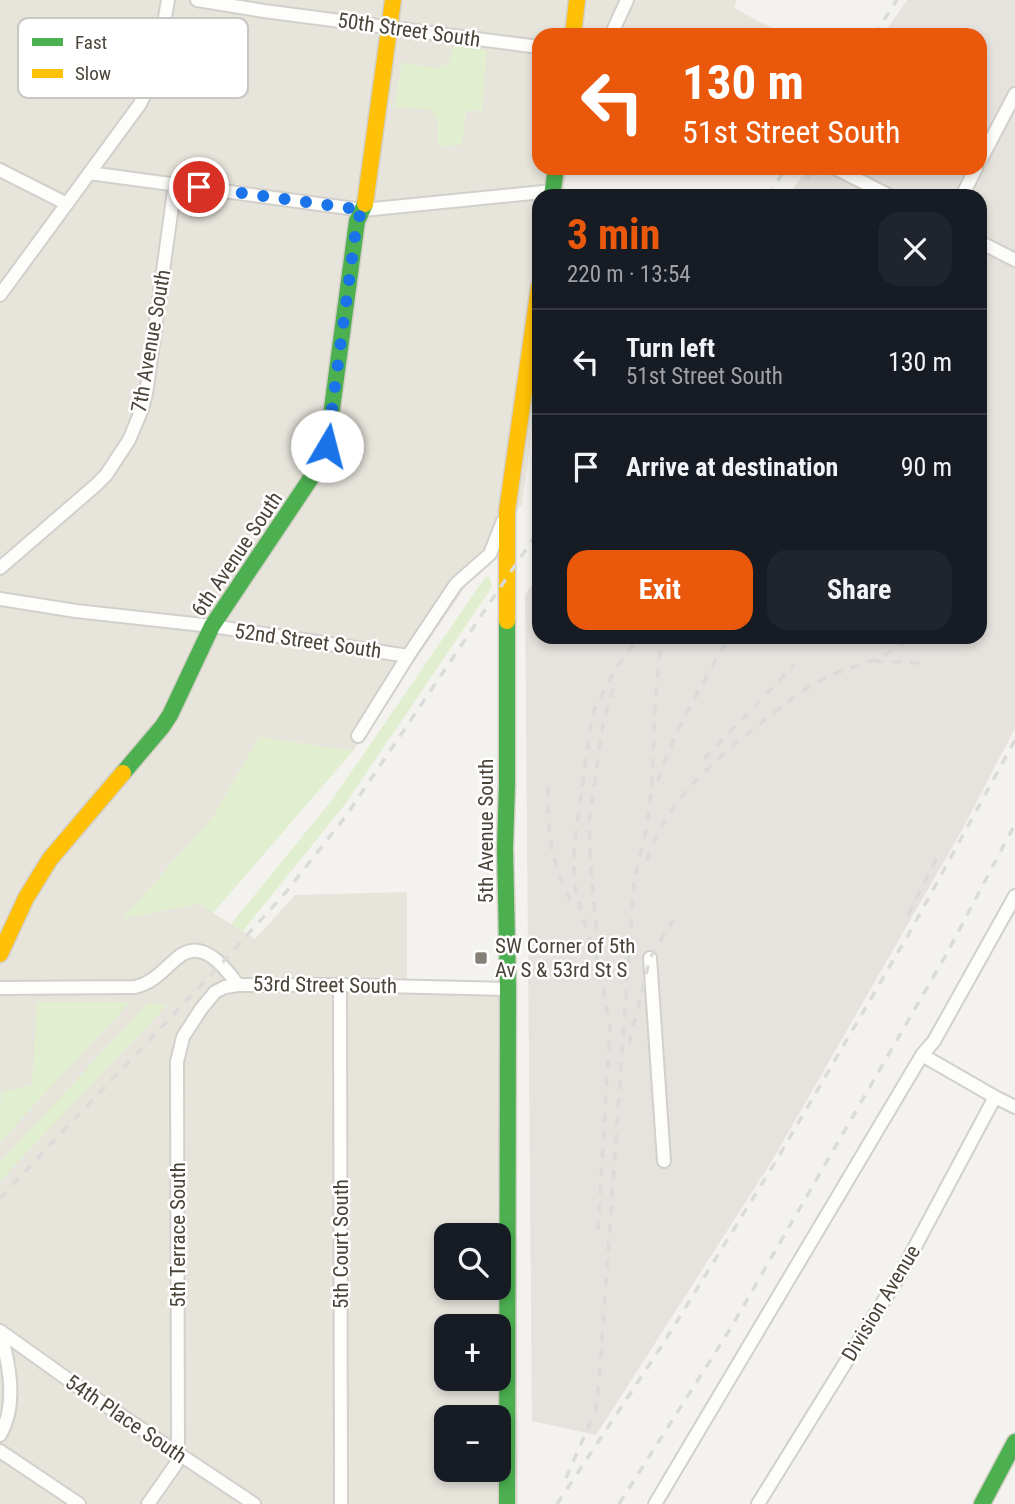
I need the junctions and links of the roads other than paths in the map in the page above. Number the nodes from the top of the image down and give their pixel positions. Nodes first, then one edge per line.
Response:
1 (167, 0) edge
2 (197, 0) edge
3 (393, 0) edge
4 (577, 0) edge
5 (627, 0) edge
6 (165, 18) edge
7 (389, 27) junction
8 (574, 28) edge
9 (614, 28) edge
10 (532, 46) edge
11 (1015, 94) edge
12 (144, 98) edge
13 (987, 148) edge
14 (0, 170) edge
15 (89, 173) junction
16 (849, 175) edge
17 (175, 184) junction
18 (876, 189) edge
19 (532, 195) edge
20 (67, 204) junction
21 (363, 210) junction
22 (987, 246) edge
23 (1015, 260) edge
24 (0, 295) edge
25 (532, 336) edge
26 (507, 511) junction
27 (0, 568) edge
28 (0, 599) edge
29 (212, 626) junction
30 (408, 656) junction
31 (358, 736) dead end
32 (1015, 896) edge
33 (0, 954) edge
34 (650, 958) dead end
35 (238, 985) junction
36 (340, 985) junction
37 (0, 988) edge
38 (508, 989) junction
39 (922, 1055) junction
40 (995, 1097) junction
41 (1015, 1107) edge
42 (664, 1161) dead end
43 (0, 1331) edge
44 (0, 1434) edge
45 (1015, 1442) edge
46 (0, 1451) edge
47 (178, 1453) junction
48 (79, 1504) edge
49 (148, 1504) edge
50 (254, 1504) edge
51 (341, 1504) edge
52 (507, 1504) edge
53 (655, 1504) edge
54 (758, 1504) edge
55 (982, 1504) edge

1 - 6 street
2 - 7 street, 50th Street South
3 - 7 street, 6th Avenue South
4 - 8 street
5 - 9 street
7 - 10 street, 50th Street South
7 - 21 street, 6th Avenue South
11 - 13 street
12 - 15 street
14 - 20 street
15 - 17 street
15 - 20 street
16 - 18 street
17 - 21 street
17 - 27 street, 7th Avenue South
19 - 21 street
20 - 24 street
21 - 29 street, 6th Avenue South
22 - 23 street
25 - 26 street, 5th Avenue South
26 - 30 street
26 - 38 street, 5th Avenue South
28 - 29 street, 52nd Street South
29 - 30 street, 52nd Street South
29 - 33 street, 6th Avenue South
30 - 31 street
32 - 39 street
34 - 42 street
35 - 36 street, 53rd Street South
35 - 37 street, 53rd Street South
35 - 47 street, 5th Terrace South
36 - 38 street, 53rd Street South
36 - 51 street, 5th Court South
38 - 52 street, 5th Avenue South
39 - 40 street
39 - 53 street
40 - 41 street
40 - 54 street, Division Avenue
43 - 44 street
43 - 47 street, 54th Place South
45 - 55 street
46 - 48 street
47 - 49 street, 5th Terrace South
47 - 50 street, 54th Place South

